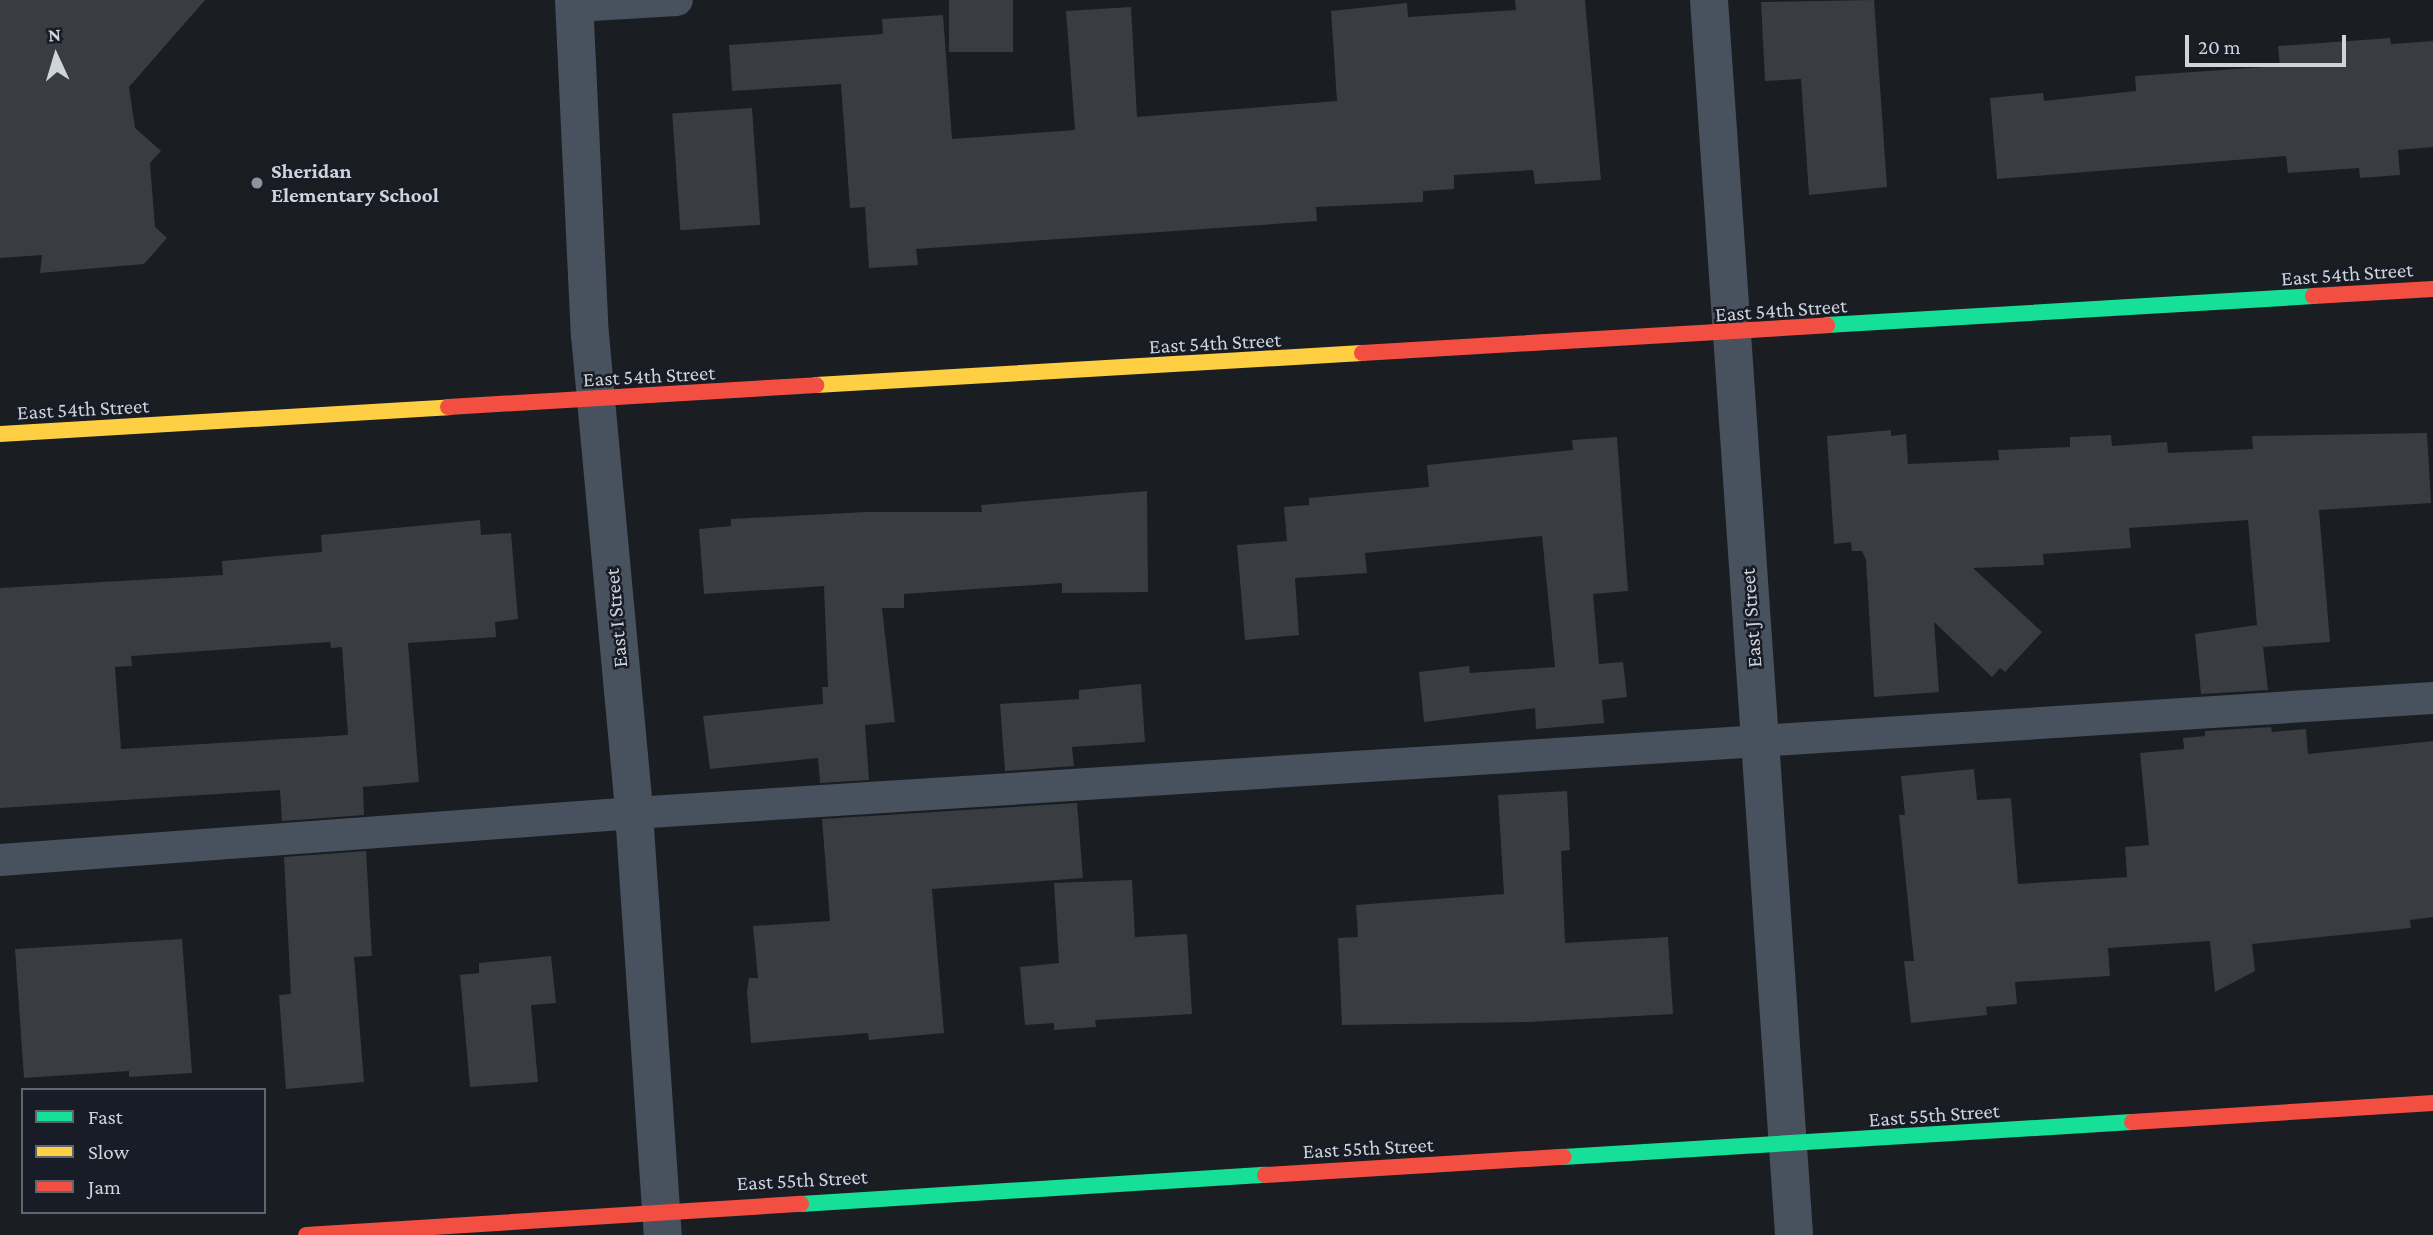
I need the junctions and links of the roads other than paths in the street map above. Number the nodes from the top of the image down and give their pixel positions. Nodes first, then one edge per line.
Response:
1 (677, 0) edge
2 (1709, 0) edge
3 (575, 3) edge
4 (2433, 289) edge
5 (1731, 335) junction
6 (596, 400) junction
7 (0, 435) edge
8 (2433, 698) edge
9 (1760, 741) junction
10 (634, 813) junction
11 (0, 860) edge
12 (2433, 1103) edge
13 (1788, 1145) junction
14 (662, 1222) edge
15 (306, 1235) edge
16 (1794, 1235) edge

1 - 3 lane
2 - 5 street, East J Street
3 - 6 street, East I Street
4 - 5 street, East 54th Street
5 - 6 street, East 54th Street
5 - 9 street, East J Street
6 - 7 street, East 54th Street
6 - 10 street, East I Street
8 - 9 lane
9 - 10 lane
9 - 13 street, East J Street
10 - 11 lane
10 - 14 street, East I Street
12 - 13 street, East 55th Street
13 - 14 street, East 55th Street
13 - 16 street, East J Street
14 - 15 street, East 55th Street

